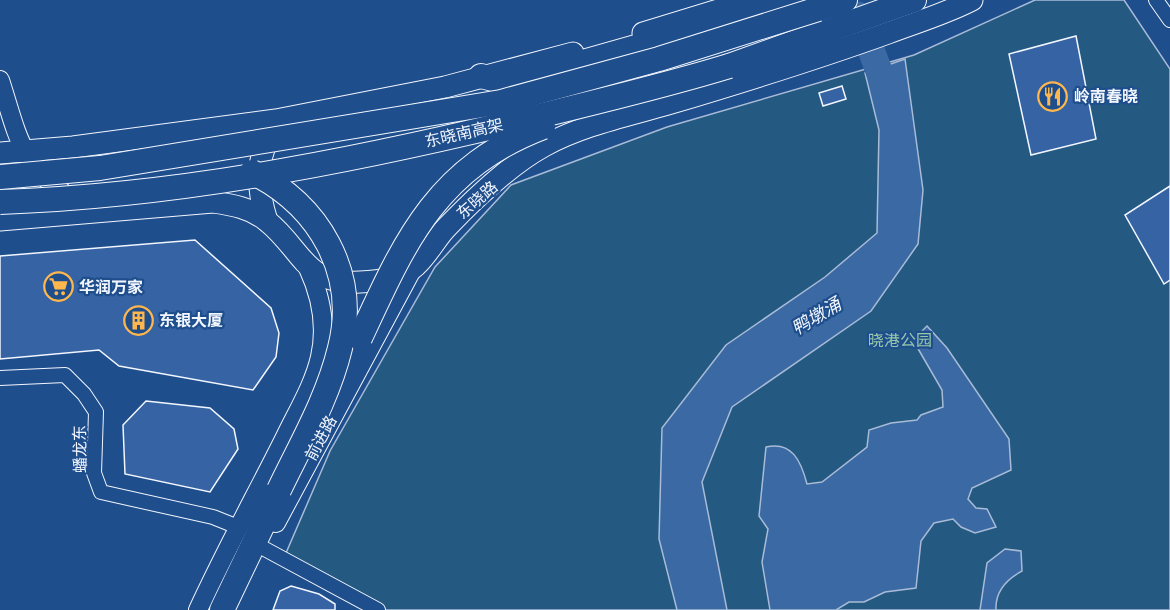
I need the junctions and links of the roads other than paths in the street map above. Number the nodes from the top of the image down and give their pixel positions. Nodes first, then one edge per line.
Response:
1 (752, 0) edge
2 (802, 0) edge
3 (845, 0) edge
4 (972, 0) edge
5 (1156, 0) edge
6 (902, 12) edge
7 (1170, 20) edge
8 (835, 42) junction
9 (481, 76) junction
10 (693, 77) junction
11 (0, 80) edge
12 (445, 87) junction
13 (299, 116) junction
14 (23, 152) junction
15 (0, 153) edge
16 (100, 168) junction
17 (0, 177) edge
18 (0, 202) edge
19 (93, 213) junction
20 (0, 220) edge
21 (267, 220) junction
22 (446, 227) junction
23 (308, 268) junction
24 (413, 268) junction
25 (0, 378) edge
26 (279, 490) junction
27 (238, 527) junction
28 (263, 548) junction
29 (198, 610) edge
30 (222, 610) edge
31 (232, 610) edge
32 (378, 610) edge

1 - 9 main road
2 - 9 highway
3 - 16 highway, 东晓南高架, bridge
4 - 6 main road
5 - 7 street
6 - 8 highway, 东晓南高架
8 - 10 highway, 东晓南高架, bridge
8 - 22 main road, 东晓路
9 - 12 main road
10 - 18 highway, 东晓南高架, bridge
10 - 26 highway, bridge
11 - 14 main road
12 - 13 main road
12 - 22 main road
13 - 14 main road
13 - 21 main road
14 - 15 main road
14 - 19 main road
16 - 17 highway, 东晓南高架, bridge
16 - 26 highway, bridge
19 - 20 main road
19 - 21 main road
21 - 23 main road
22 - 24 main road, 东晓路
23 - 24 main road
23 - 27 main road, 前进路
24 - 28 main road, 前进路
25 - 27 street, 蟠龙东
26 - 30 highway
27 - 29 main road, 前进路
28 - 31 main road, 前进路
28 - 32 street

